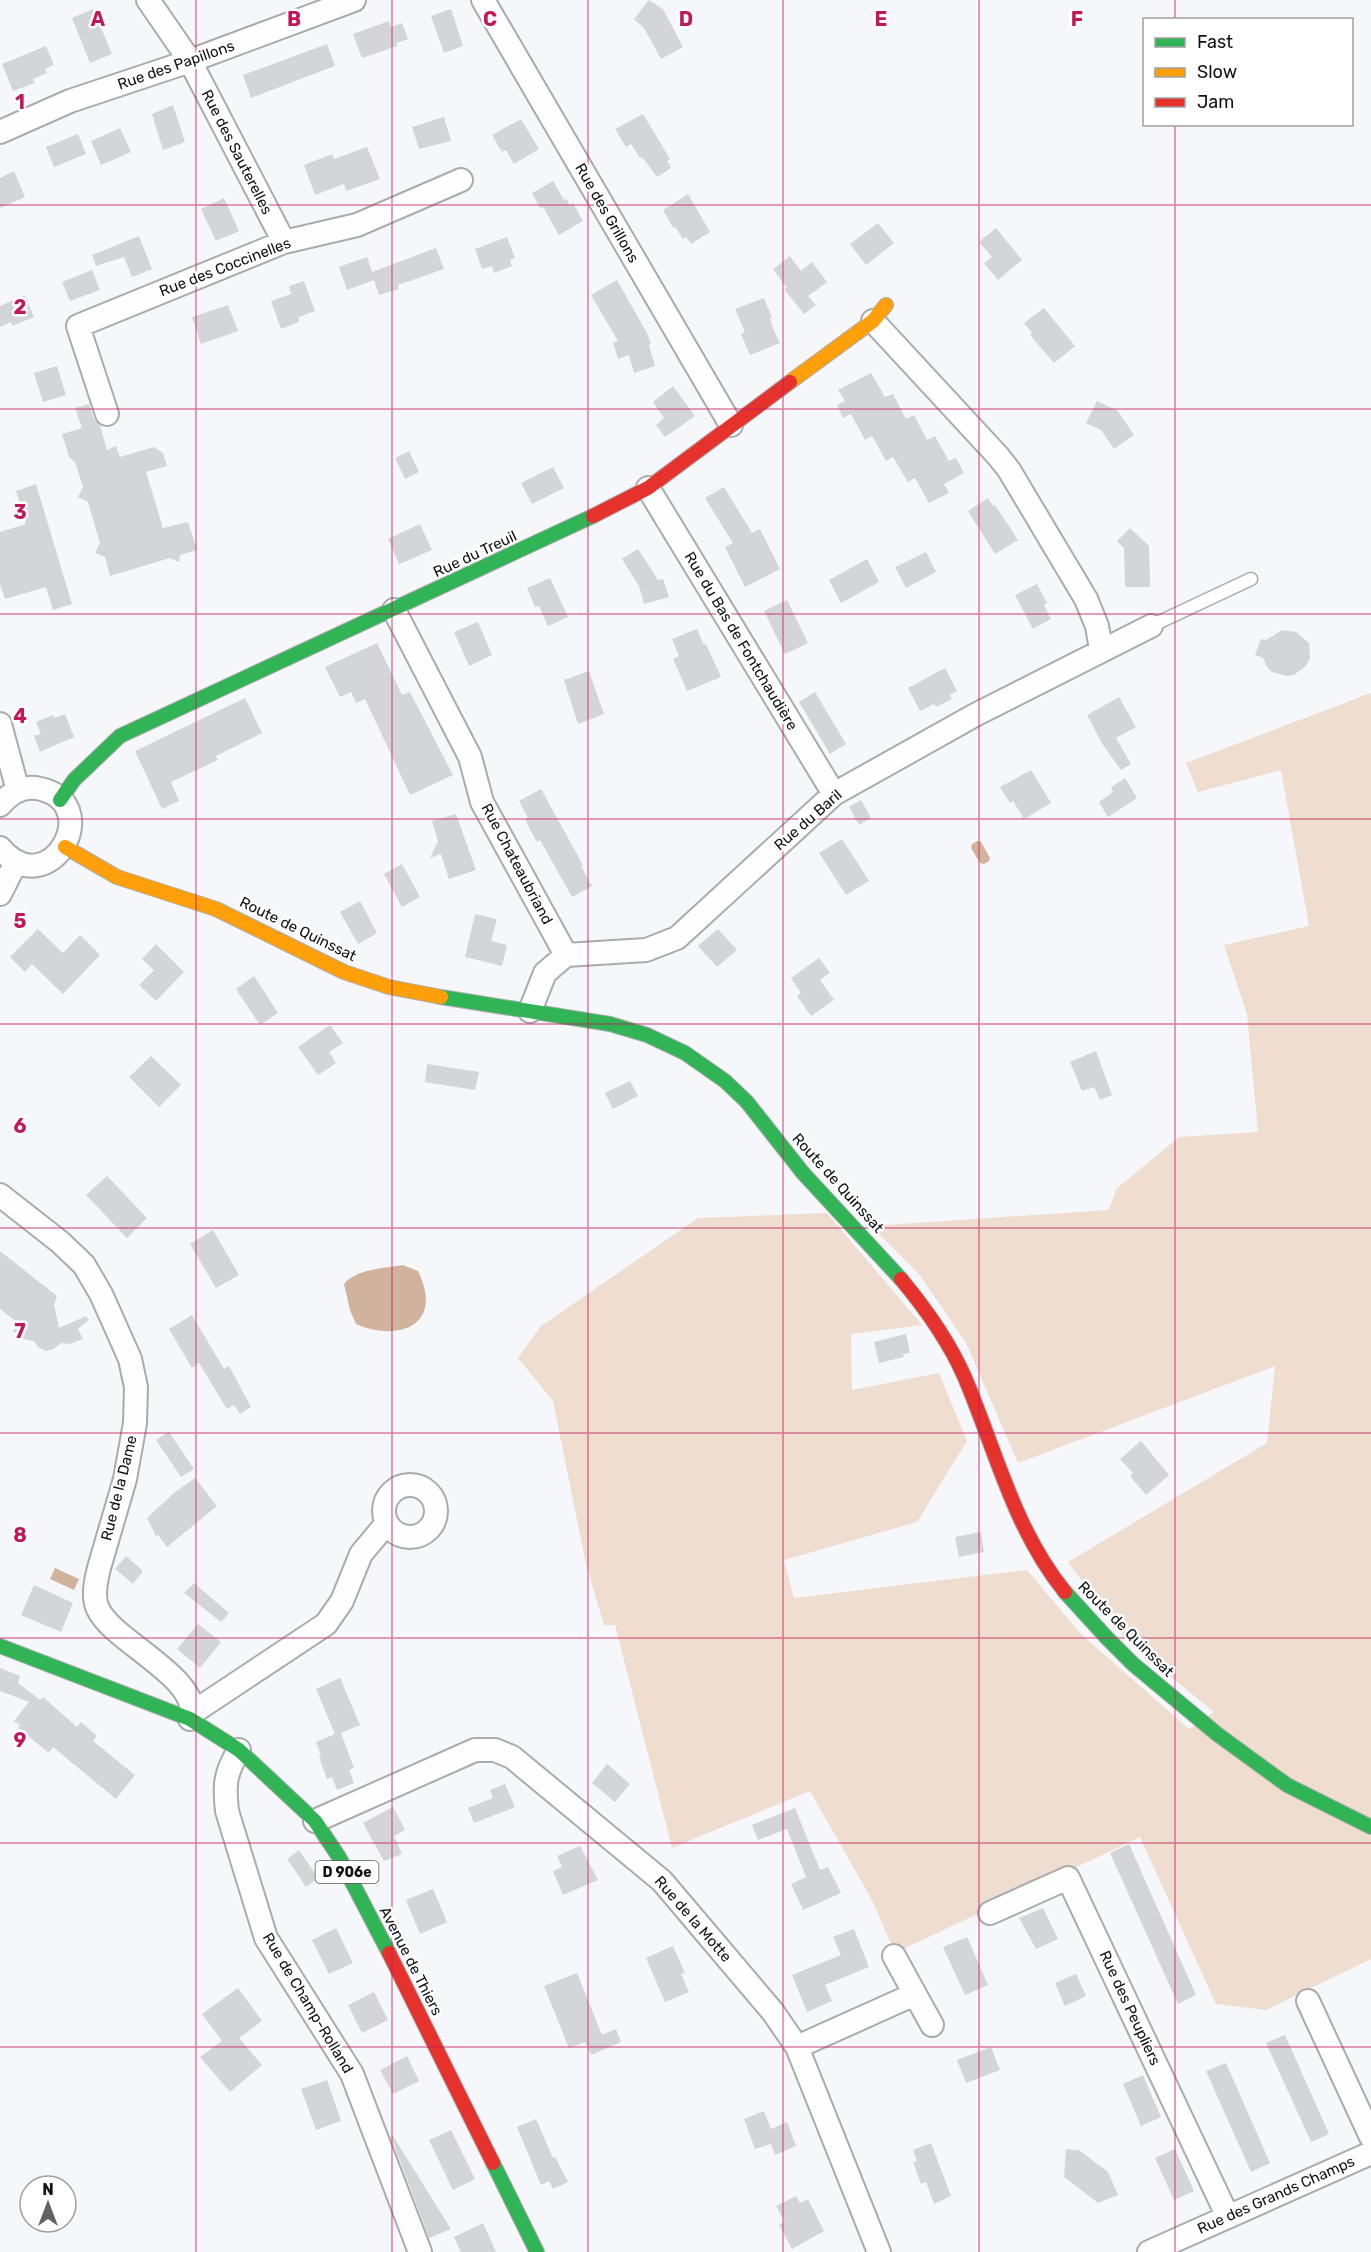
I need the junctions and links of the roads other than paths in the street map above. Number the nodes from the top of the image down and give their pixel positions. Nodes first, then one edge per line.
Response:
1 (148, 0) edge
2 (354, 0) edge
3 (483, 0) edge
4 (190, 61) junction
5 (0, 132) edge
6 (461, 180) dead end
7 (284, 242) junction
8 (880, 313) joint
9 (107, 414) dead end
10 (731, 425) junction
11 (648, 488) junction
12 (1251, 579) dead end
13 (394, 610) junction
14 (1151, 626) joint
15 (1101, 650) junction
16 (0, 724) edge
17 (18, 790) junction
18 (834, 794) junction
19 (60, 800) junction
20 (0, 806) edge
21 (65, 847) junction
22 (8, 855) edge
23 (0, 894) edge
24 (566, 955) junction
25 (530, 1011) junction
26 (0, 1195) edge
27 (387, 1523) dead end
28 (0, 1646) edge
29 (191, 1716) junction
30 (239, 1750) junction
31 (315, 1821) junction
32 (1371, 1827) edge
33 (990, 1913) dead end
34 (894, 1956) dead end
35 (915, 1994) junction
36 (1308, 2001) dead end
37 (932, 2025) dead end
38 (797, 2047) junction
39 (1371, 2137) edge
40 (1371, 2153) edge
41 (1228, 2217) junction
42 (420, 2252) edge
43 (537, 2252) edge
44 (879, 2252) edge
45 (1149, 2252) edge

1 - 4 street, Rue des Sauterelles
2 - 4 street, Rue des Papillons
3 - 10 street, Rue des Grillons
4 - 5 street, Rue des Papillons
4 - 7 street, Rue des Sauterelles
6 - 7 street, Rue des Coccinelles
7 - 9 street, Rue des Coccinelles
8 - 10 street, Rue du Treuil
8 - 15 street
10 - 11 street, Rue du Treuil
11 - 13 street, Rue du Treuil
11 - 18 street, Rue du Bas de Fontchaudière
12 - 14 lane
13 - 19 street, Rue du Treuil
13 - 24 street, Rue Chateaubriand
14 - 15 street, Rue du Baril
15 - 18 street, Rue du Baril
16 - 17 street
17 - 19 street
17 - 20 street
18 - 24 street, Rue du Baril
19 - 21 street
21 - 22 street
21 - 25 street, Route de Quinssat
22 - 23 street
24 - 25 street
25 - 32 street, Route de Quinssat
26 - 29 street, Rue de la Dame
27 - 29 street
28 - 29 street, Avenue de Thiers / D 906e
29 - 30 street, Avenue de Thiers / D 906e
30 - 31 street, Avenue de Thiers / D 906e
30 - 42 street, Rue de Champ-Rolland
31 - 38 street, Rue de la Motte
31 - 43 street, Avenue de Thiers / D 906e
33 - 41 street, Rue des Peupliers
34 - 35 street
35 - 37 street
35 - 38 street
36 - 39 street
38 - 44 street, Rue de la Motte
40 - 41 street, Rue des Grands Champs
41 - 45 street, Rue des Grands Champs

